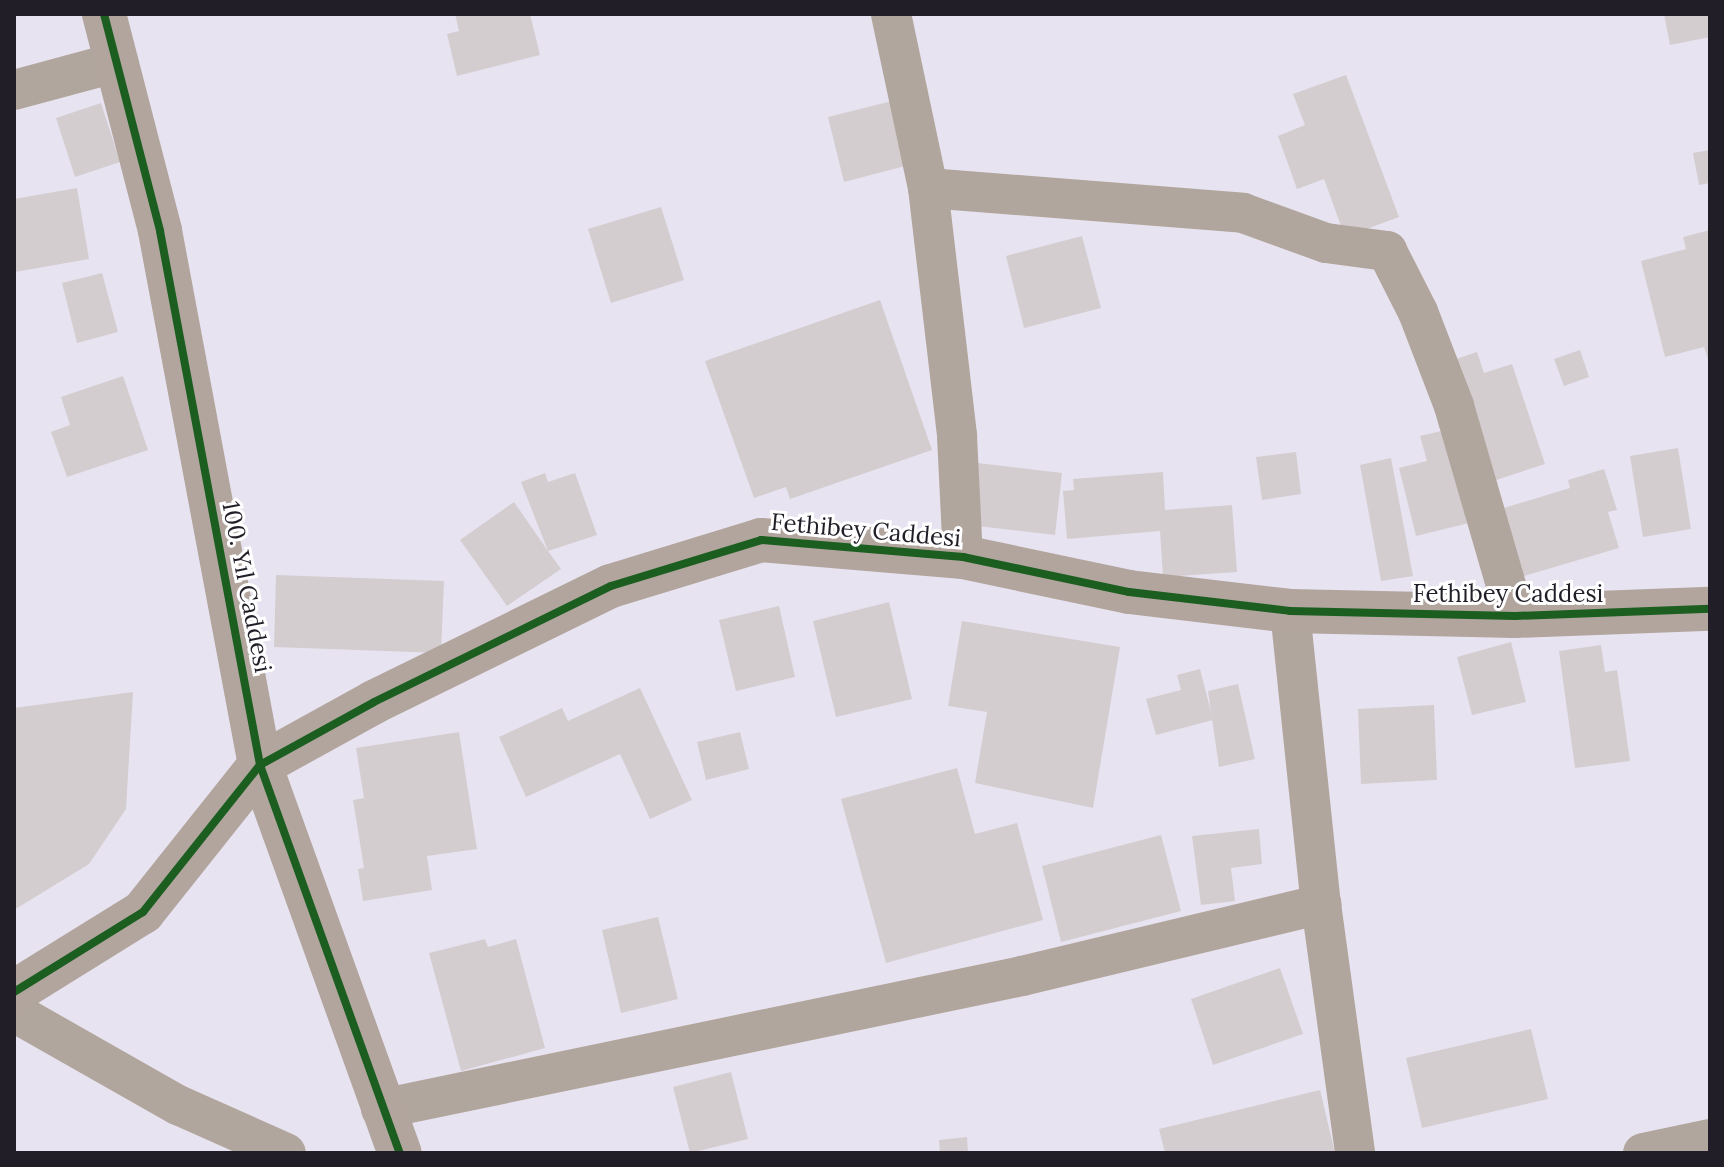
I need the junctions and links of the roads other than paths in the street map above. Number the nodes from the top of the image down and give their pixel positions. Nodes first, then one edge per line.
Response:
1 (104, 14) edge
2 (891, 14) edge
3 (118, 62) junction
4 (14, 90) edge
5 (928, 188) junction
6 (963, 557) junction
7 (1710, 609) edge
8 (1290, 611) junction
9 (1515, 616) junction
10 (260, 765) junction
11 (1321, 904) junction
12 (14, 992) edge
13 (14, 1012) edge
14 (381, 1109) junction
15 (1710, 1139) edge
16 (286, 1153) edge
17 (400, 1153) edge
18 (1355, 1153) edge
19 (1643, 1153) edge

1 - 3 street, 100. Yıl Caddesi
2 - 5 street
3 - 4 street
3 - 10 street, 100. Yıl Caddesi
5 - 6 street
5 - 9 street
6 - 8 street, Fethibey Caddesi
6 - 10 street, Fethibey Caddesi
7 - 9 street, Fethibey Caddesi
8 - 9 street, Fethibey Caddesi
8 - 11 street
10 - 12 street, Fethibey Caddesi
10 - 14 street, 100. Yıl Caddesi
11 - 14 street
11 - 18 street
13 - 16 street
14 - 17 street, 100. Yıl Caddesi
15 - 19 street

